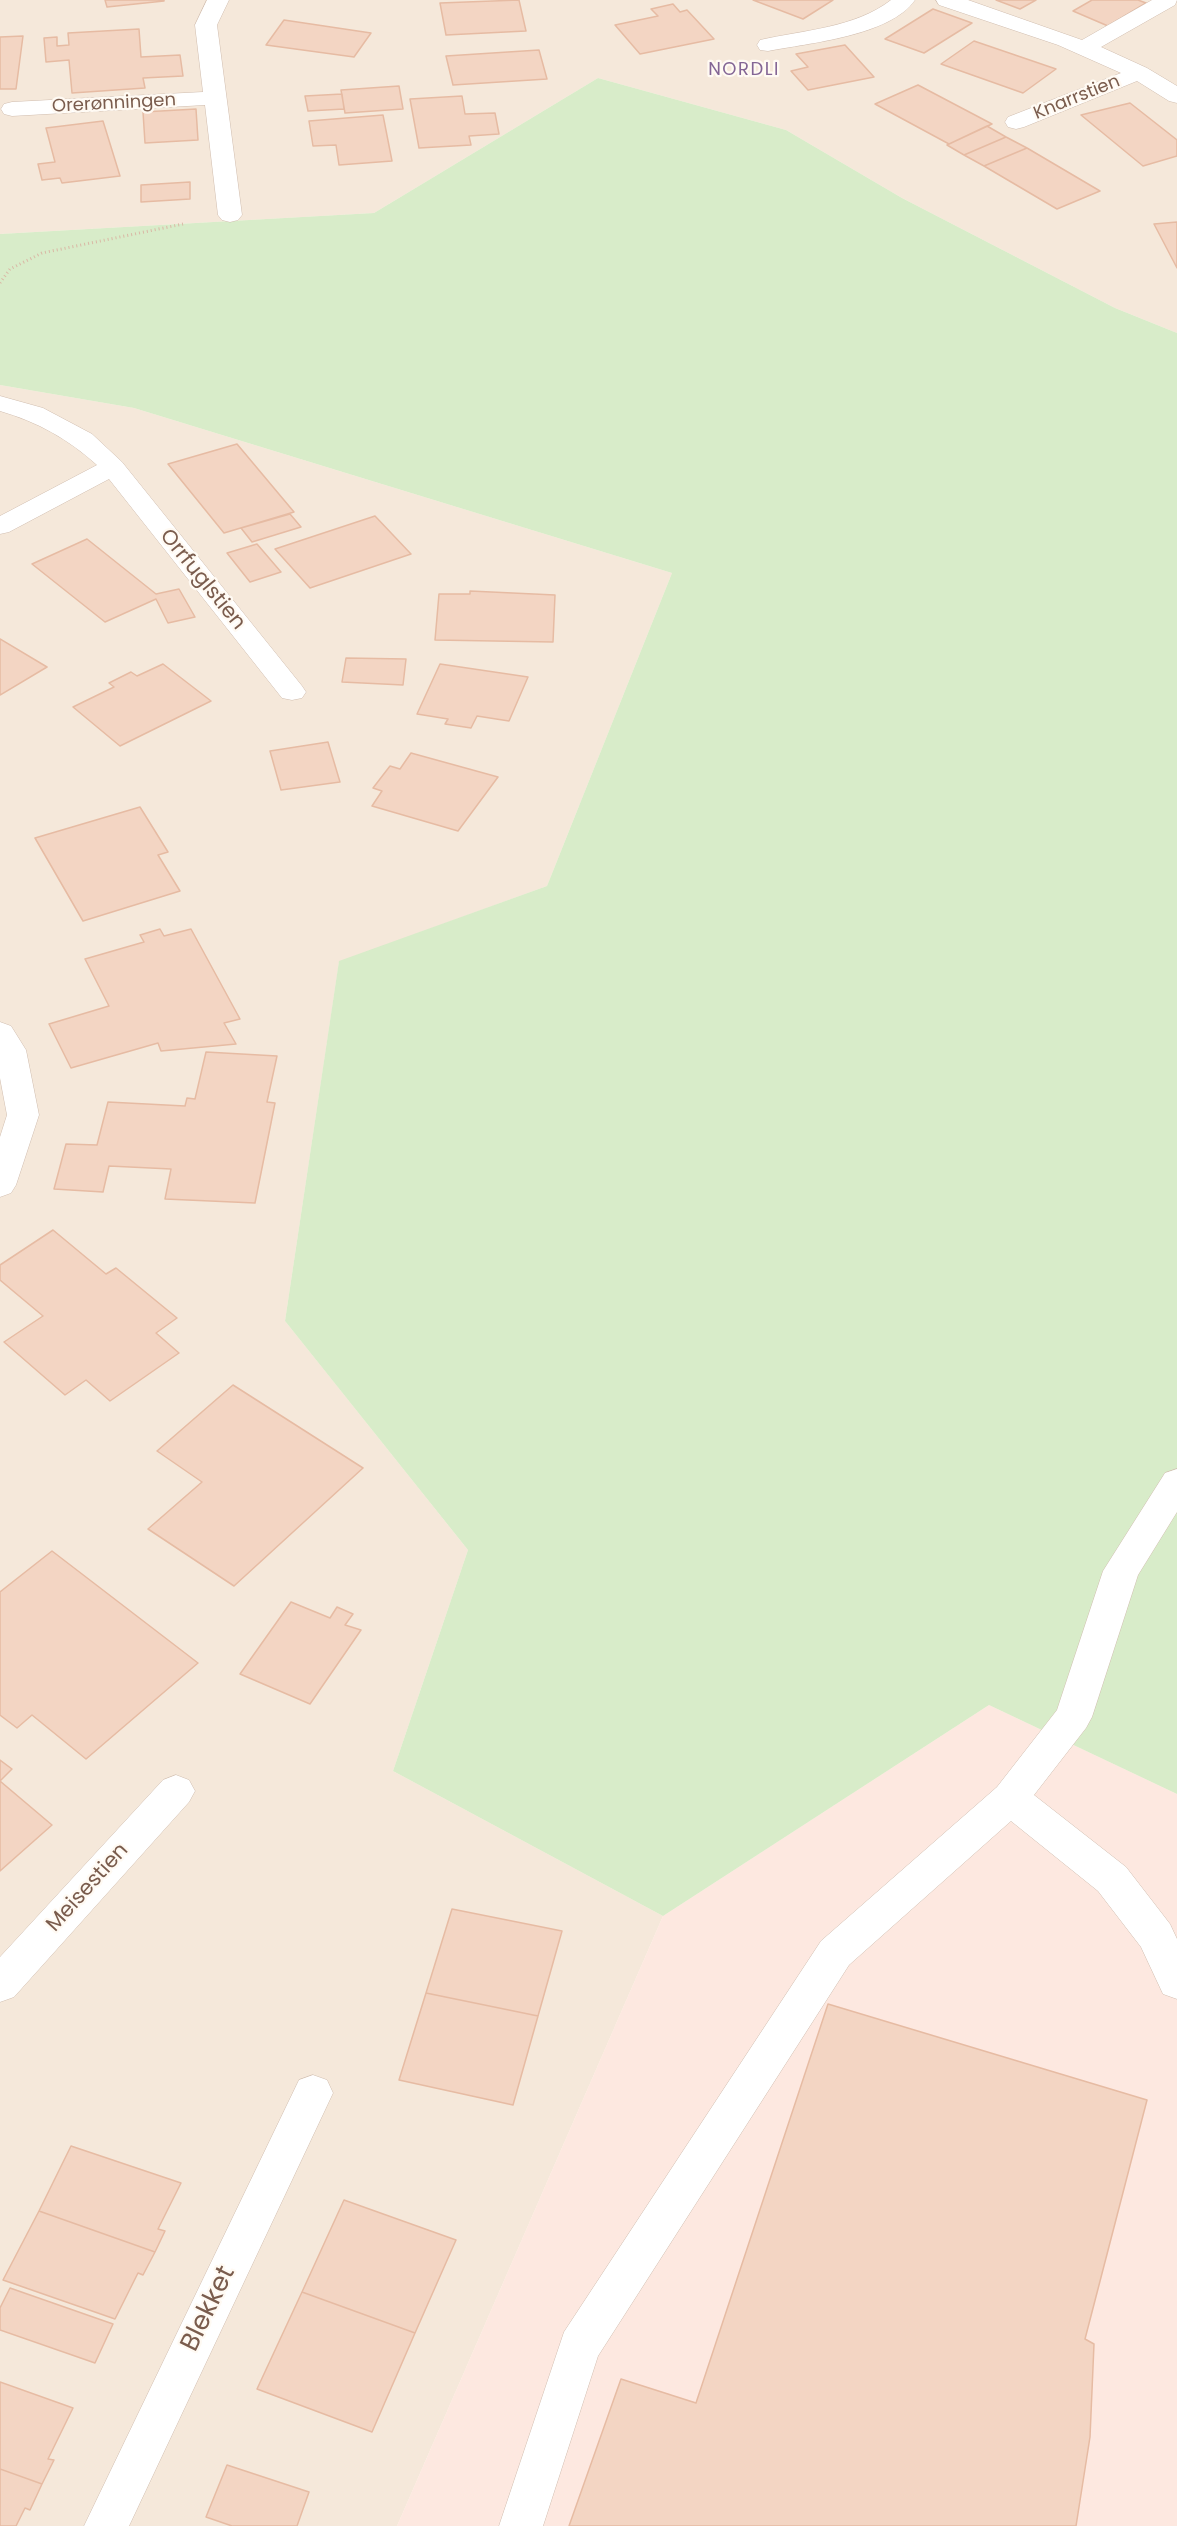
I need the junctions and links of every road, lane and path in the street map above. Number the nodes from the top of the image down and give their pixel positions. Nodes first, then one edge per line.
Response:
1 (218, 0) edge
2 (904, 0) edge
3 (947, 0) edge
4 (1167, 0) edge
5 (768, 45) dead end
6 (1083, 48) junction
7 (1138, 73) junction
8 (1177, 96) edge
9 (215, 98) junction
10 (12, 109) dead end
11 (1016, 122) dead end
12 (230, 215) joint
13 (0, 283) edge
14 (0, 403) edge
15 (113, 467) junction
16 (0, 526) edge
17 (292, 692) dead end
18 (0, 1033) edge
19 (0, 1185) edge
20 (1177, 1483) edge
21 (176, 1791) dead end
22 (1010, 1798) junction
23 (1177, 1982) edge
24 (0, 1984) edge
25 (312, 2092) dead end
26 (106, 2526) edge
27 (521, 2526) edge

1 - 9 street
2 - 5 street
3 - 6 street
4 - 6 street
6 - 7 street
7 - 8 street
7 - 11 street, Knarrstien
9 - 10 street, Orerønningen
9 - 12 street
12 - 13 path
14 - 15 street, Orrfuglstien
15 - 16 street
15 - 17 street, Orrfuglstien
18 - 19 street
20 - 22 street
21 - 24 street, Meisestien
22 - 23 street
22 - 27 street
25 - 26 street, Blekket

